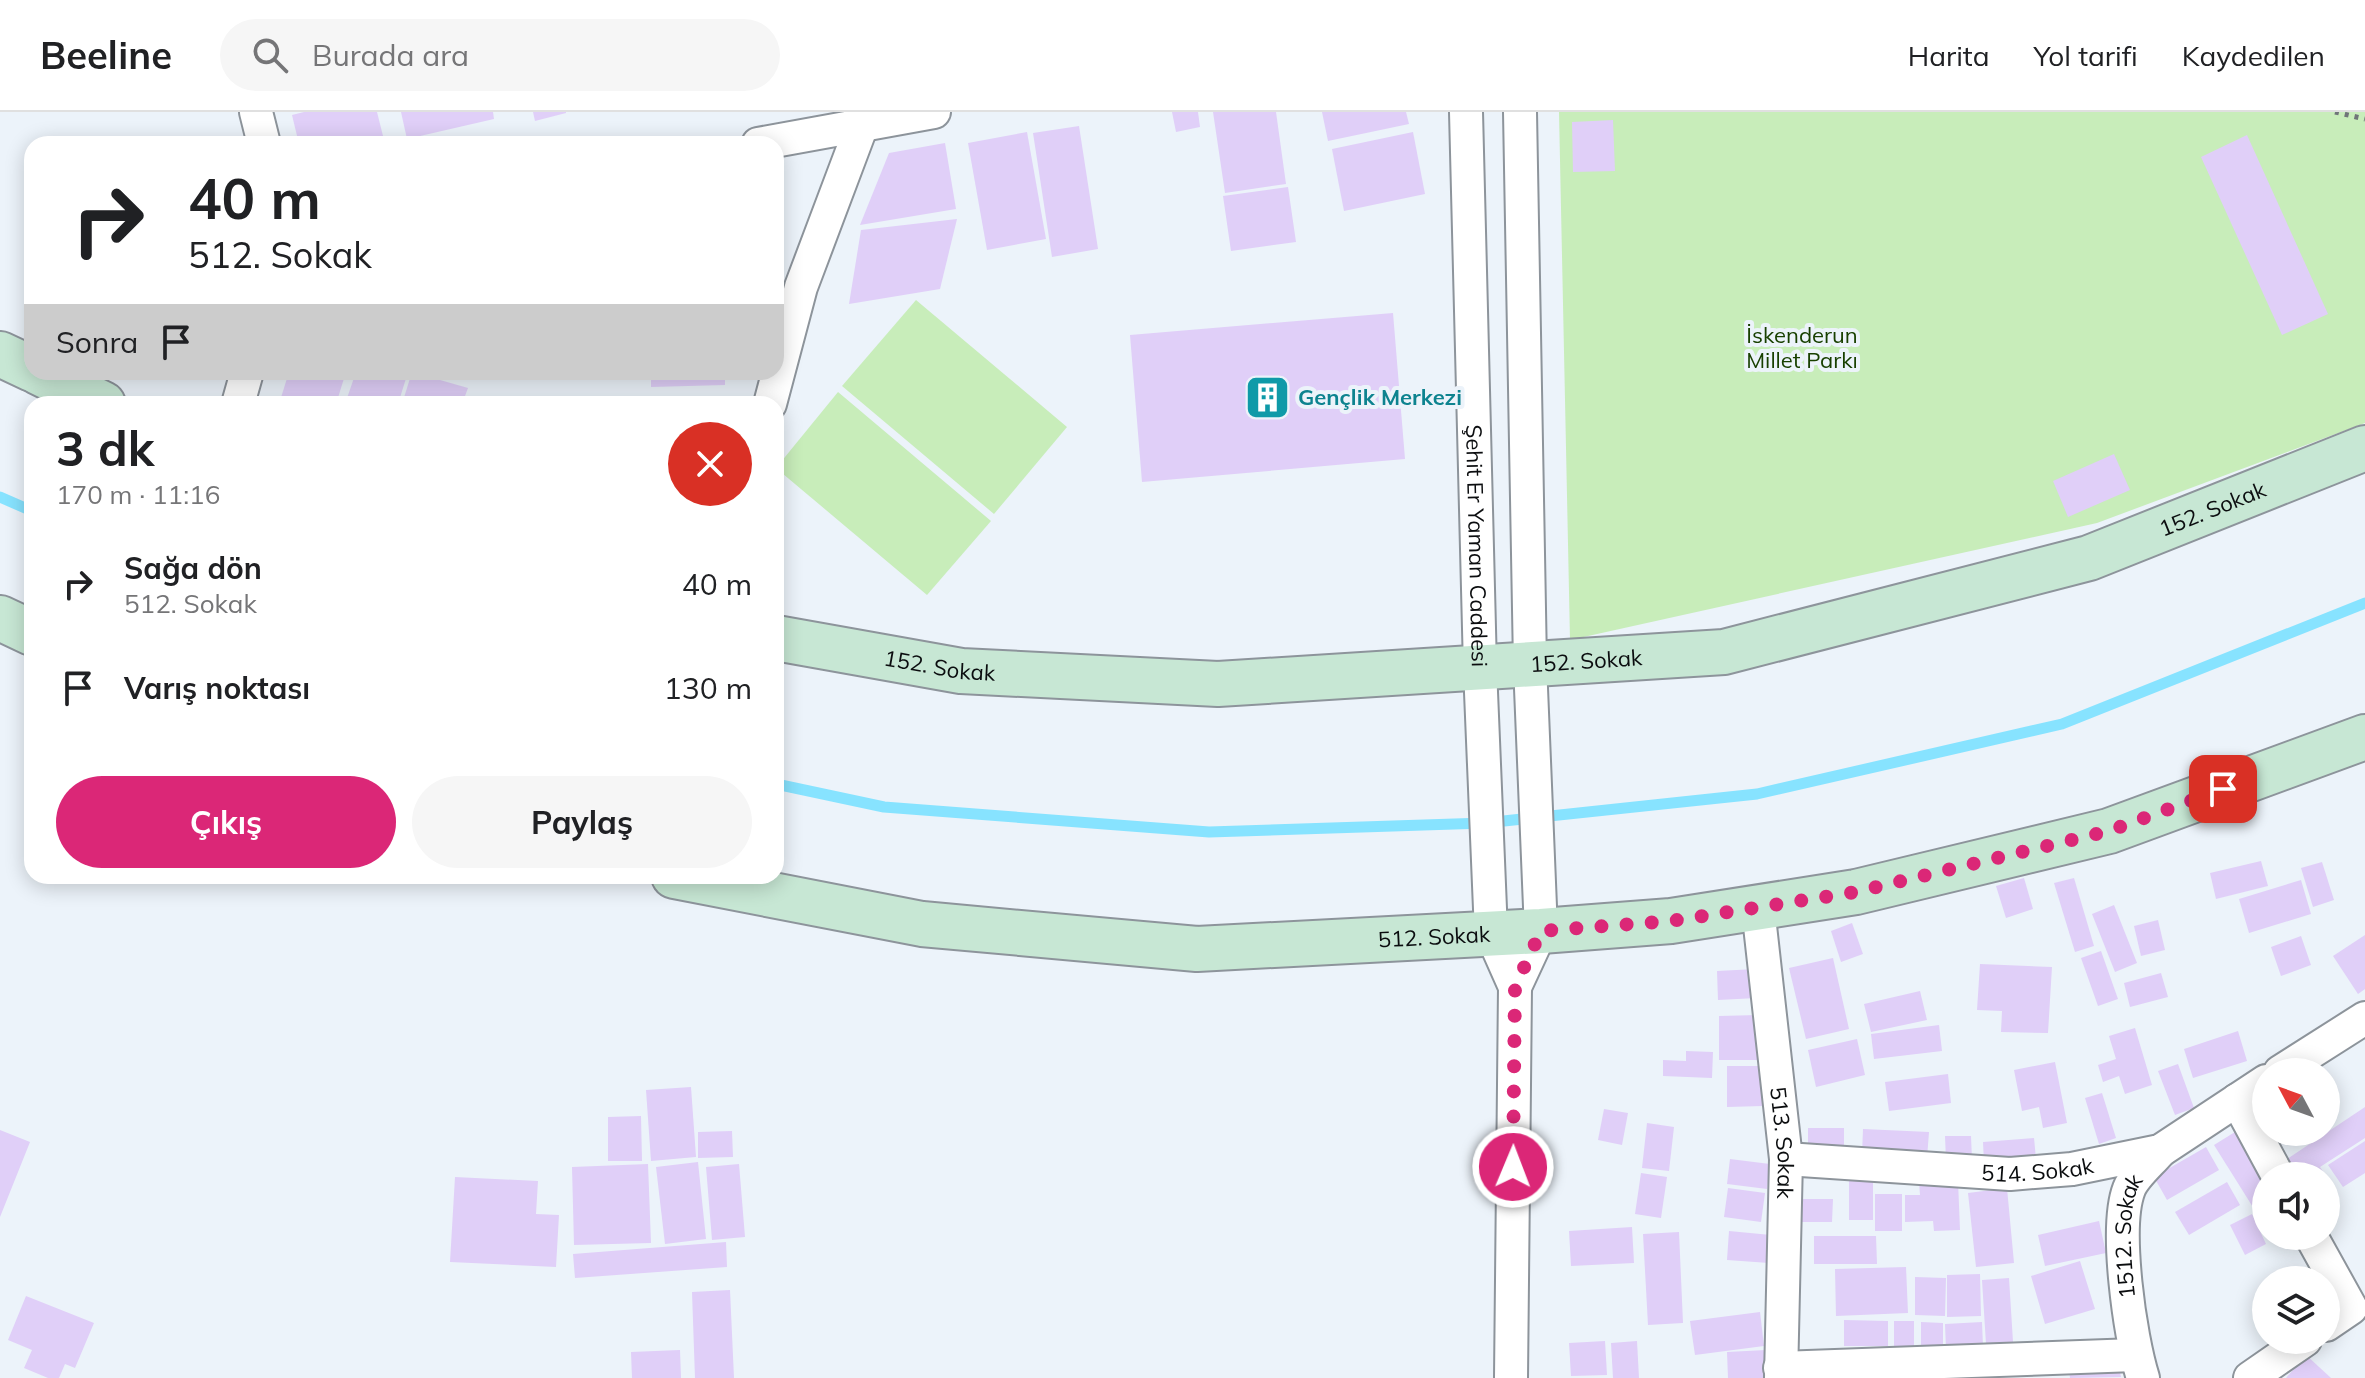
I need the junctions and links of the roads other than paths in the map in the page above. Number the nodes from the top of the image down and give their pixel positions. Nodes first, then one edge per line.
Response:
1 (256, 112) edge
2 (934, 112) edge
3 (1466, 112) edge
4 (1520, 112) edge
5 (862, 125) junction
6 (262, 136) edge
7 (784, 139) edge
8 (784, 351) edge
9 (0, 354) edge
10 (24, 365) edge
11 (54, 380) edge
12 (87, 396) edge
13 (2365, 448) edge
14 (0, 618) edge
15 (24, 629) edge
16 (784, 639) edge
17 (1531, 683) junction
18 (1481, 686) junction
19 (2365, 737) edge
20 (715, 884) edge
21 (1758, 908) junction
22 (1541, 914) junction
23 (1490, 916) junction
24 (1515, 987) junction
25 (2365, 1018) edge
26 (2302, 1058) edge
27 (2252, 1090) edge
28 (2237, 1100) junction
29 (2160, 1151) junction
30 (1786, 1159) junction
31 (2270, 1162) edge
32 (2317, 1250) edge
33 (2347, 1315) edge
34 (2285, 1354) edge
35 (2139, 1366) edge
36 (1780, 1373) edge
37 (1511, 1378) edge
38 (2250, 1378) edge

1 - 6 street
2 - 5 street
3 - 18 street, Şehit Er Yaman Caddesi
4 - 17 street
5 - 7 street
5 - 8 street
9 - 10 street
11 - 12 street
13 - 17 street, 152. Sokak
14 - 15 street
16 - 18 street, 152. Sokak
17 - 18 street, 152. Sokak
17 - 22 street
18 - 23 street, Şehit Er Yaman Caddesi
19 - 21 street, 512. Sokak
20 - 23 street, 512. Sokak
21 - 22 street, 512. Sokak
21 - 30 street, 513. Sokak
22 - 23 street, 512. Sokak
22 - 24 street
23 - 24 street
24 - 37 street
25 - 26 street
27 - 28 street, 514. Sokak
28 - 29 street, 514. Sokak
28 - 31 street
29 - 30 street, 514. Sokak
29 - 35 street, 1512. Sokak
30 - 36 street, 513. Sokak
32 - 33 street
34 - 38 street
35 - 36 street

